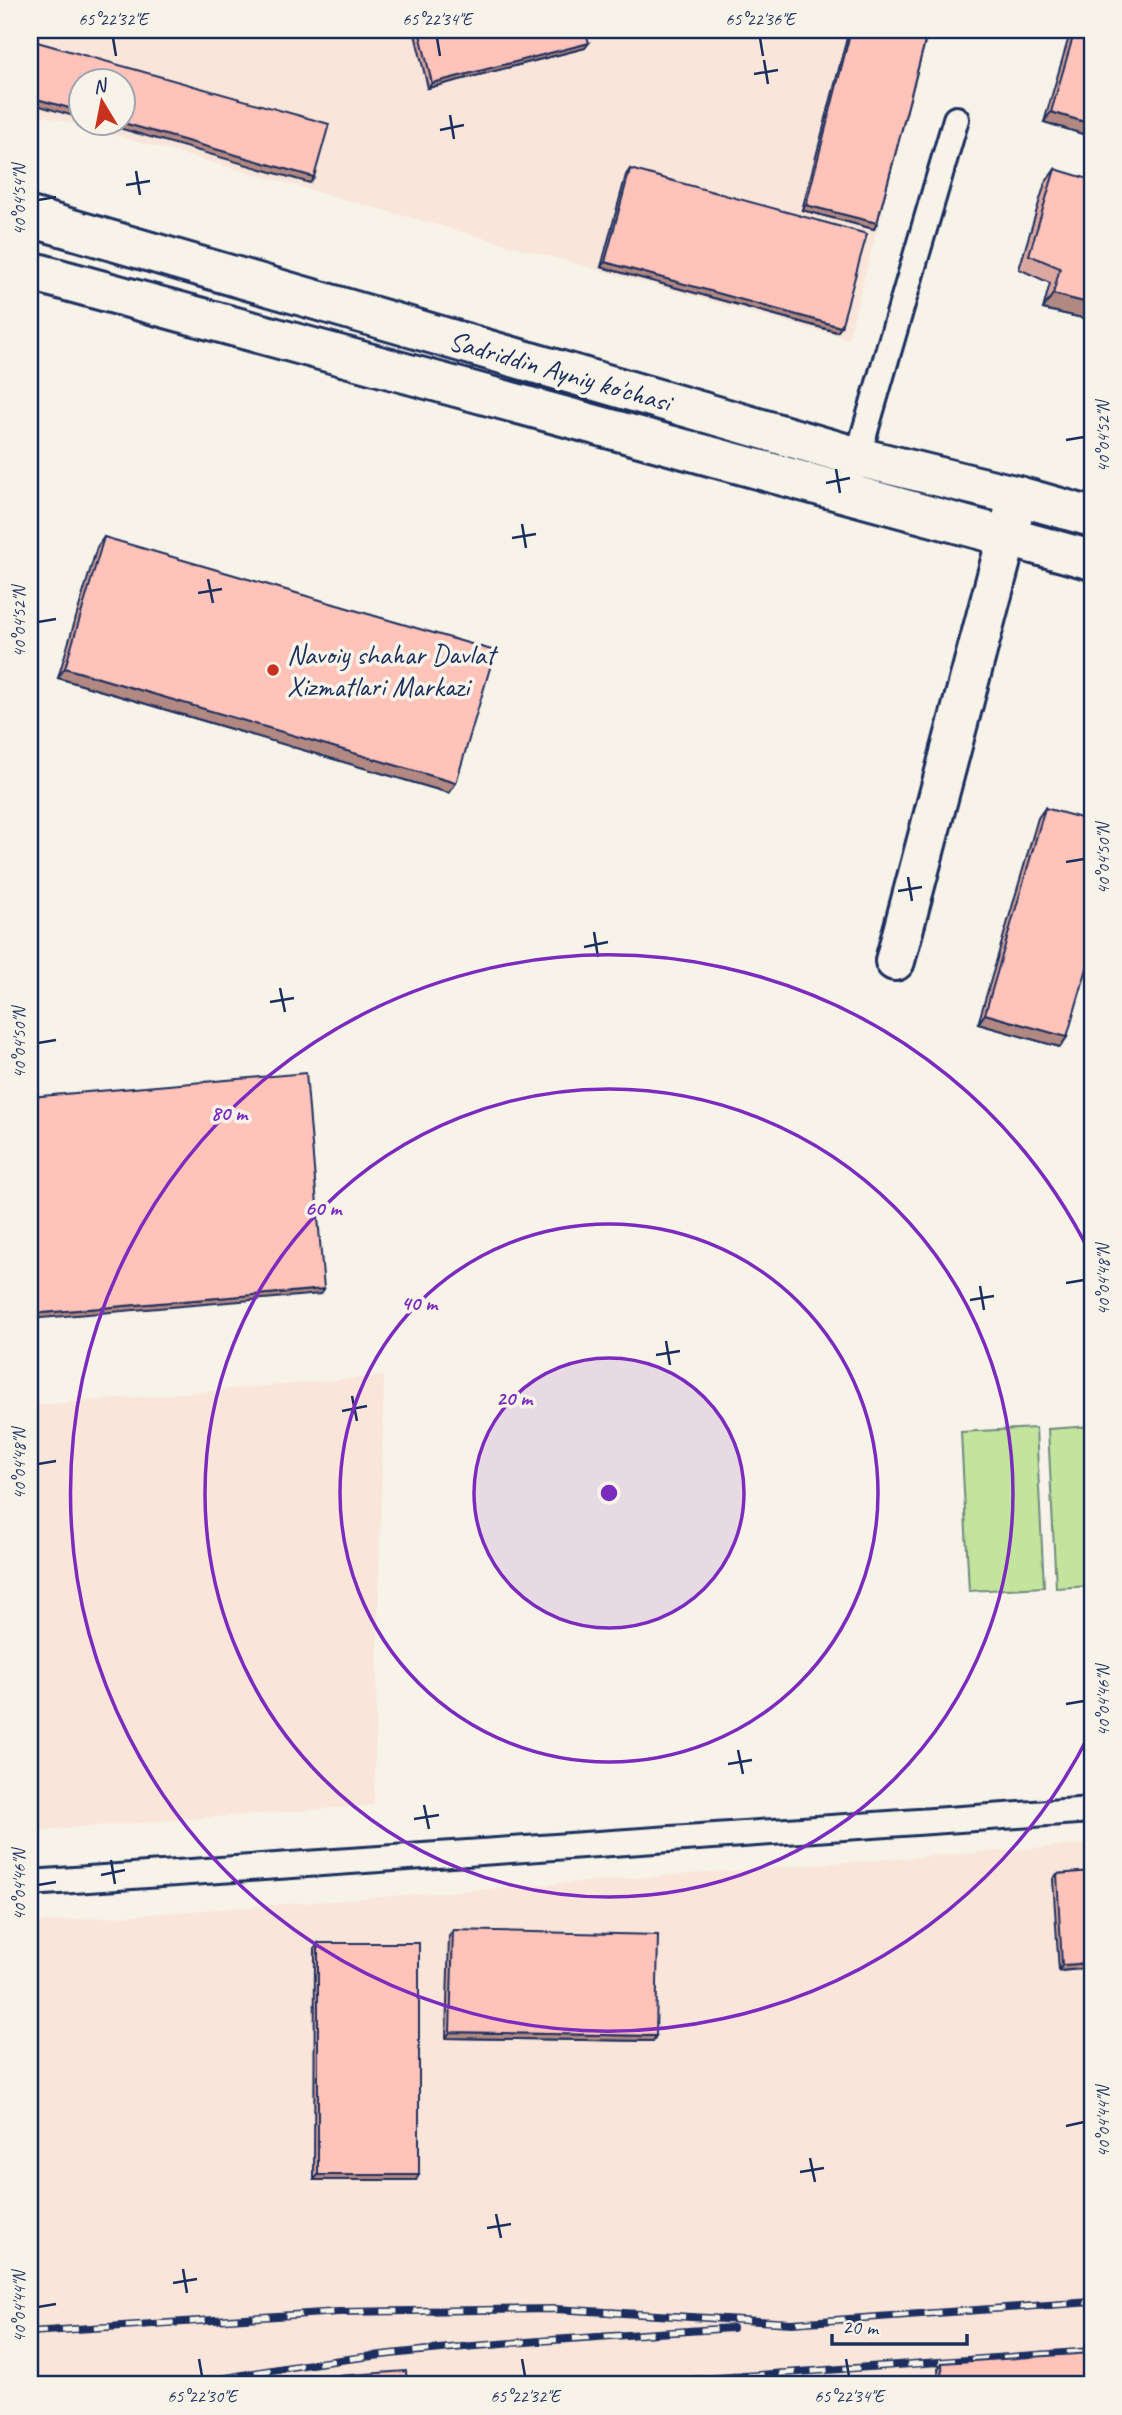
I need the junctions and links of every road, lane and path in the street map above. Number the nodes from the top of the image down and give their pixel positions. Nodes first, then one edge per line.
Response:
1 (956, 119) dead end
2 (30, 217) edge
3 (30, 271) edge
4 (858, 457) junction
5 (848, 494) junction
6 (1017, 496) junction
7 (1092, 517) edge
8 (1007, 536) junction
9 (1092, 560) edge
10 (895, 961) dead end
11 (1092, 1810) edge
12 (30, 1883) edge

1 - 4 lane
2 - 4 main road, Sadriddin Ayniy ko'chasi
3 - 5 main road, Sadriddin Ayniy ko'chasi
4 - 5 lane
4 - 6 main road, Sadriddin Ayniy ko'chasi
5 - 8 main road, Sadriddin Ayniy ko'chasi
6 - 7 main road, Sadriddin Ayniy ko'chasi
6 - 8 main road
8 - 9 main road, Sadriddin Ayniy ko'chasi
8 - 10 main road
11 - 12 lane

